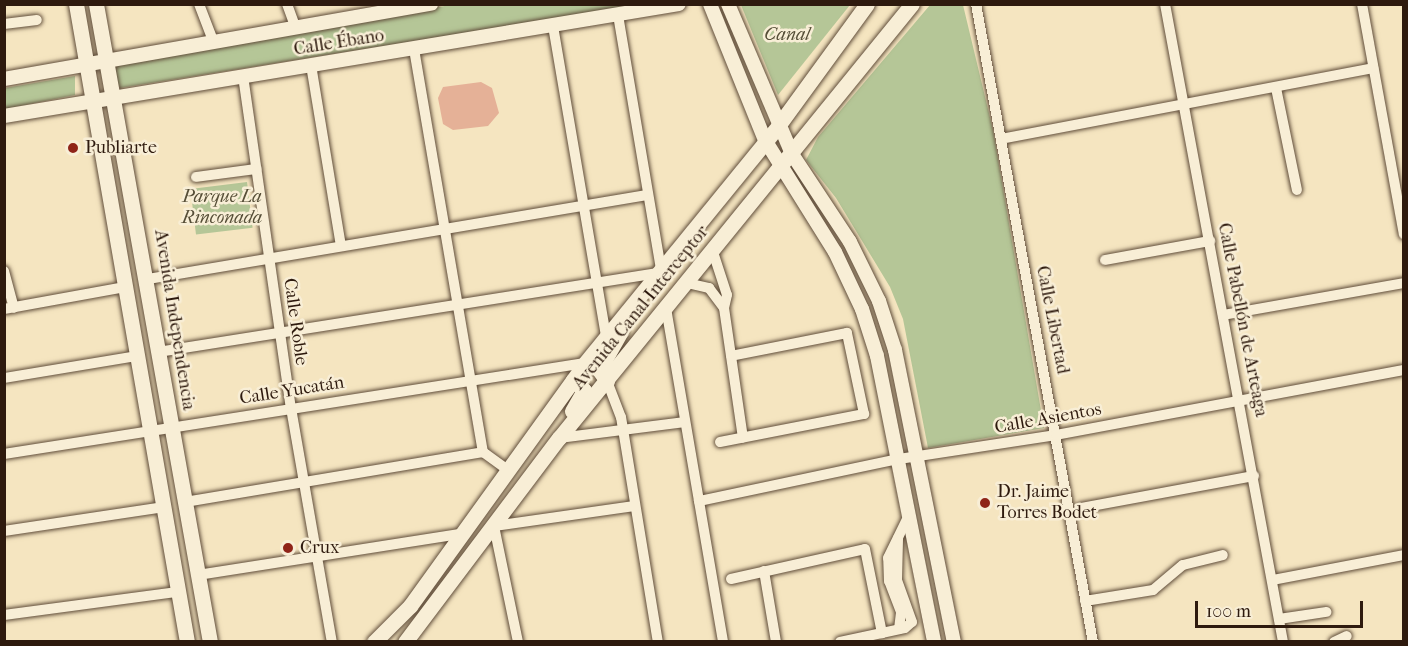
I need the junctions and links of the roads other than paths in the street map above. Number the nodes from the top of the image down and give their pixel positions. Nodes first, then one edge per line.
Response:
1 (76, 4) edge
2 (96, 4) edge
3 (199, 4) edge
4 (287, 4) edge
5 (431, 4) edge
6 (679, 4) edge
7 (710, 4) edge
8 (728, 4) edge
9 (867, 4) edge
10 (912, 4) edge
11 (976, 4) edge
12 (1165, 4) edge
13 (1362, 4) edge
14 (372, 9) edge
15 (618, 15) junction
16 (37, 20) dead end
17 (4, 24) edge
18 (553, 26) junction
19 (295, 27) junction
20 (213, 42) junction
21 (414, 49) junction
22 (107, 60) junction
23 (87, 64) junction
24 (311, 65) junction
25 (1373, 68) junction
26 (243, 76) junction
27 (4, 79) edge
28 (1276, 88) junction
29 (115, 98) junction
30 (94, 101) junction
31 (1183, 104) junction
32 (4, 116) edge
33 (778, 126) junction
34 (1001, 139) junction
35 (765, 140) junction
36 (792, 154) junction
37 (781, 168) junction
38 (256, 169) junction
39 (196, 177) dead end
40 (1398, 177) edge
41 (1297, 190) dead end
42 (647, 195) junction
43 (581, 206) junction
44 (445, 228) junction
45 (1404, 234) edge
46 (1210, 241) junction
47 (341, 246) junction
48 (713, 252) junction
49 (270, 258) junction
50 (1104, 260) dead end
51 (4, 271) edge
52 (659, 271) junction
53 (148, 279) junction
54 (596, 282) junction
55 (1404, 283) edge
56 (687, 284) junction
57 (125, 287) junction
58 (636, 301) junction
59 (459, 304) junction
60 (9, 308) edge
61 (666, 308) junction
62 (724, 308) junction
63 (1223, 315) junction
64 (280, 333) junction
65 (606, 338) junction
66 (158, 352) junction
67 (731, 356) junction
68 (137, 357) junction
69 (585, 363) junction
70 (1404, 370) edge
71 (4, 378) edge
72 (471, 380) junction
73 (573, 380) junction
74 (607, 381) junction
75 (1240, 401) junction
76 (291, 408) junction
77 (685, 422) junction
78 (171, 426) junction
79 (150, 429) junction
80 (623, 430) junction
81 (1056, 435) junction
82 (559, 438) junction
83 (743, 438) junction
84 (720, 442) dead end
85 (483, 452) junction
86 (4, 454) edge
87 (899, 459) junction
88 (917, 459) junction
89 (506, 469) junction
90 (1254, 476) junction
91 (304, 483) junction
92 (699, 501) junction
93 (185, 502) junction
94 (164, 507) junction
95 (635, 507) junction
96 (1081, 508) dead end
97 (910, 513) junction
98 (494, 526) junction
99 (4, 531) edge
100 (466, 533) junction
101 (1223, 555) dead end
102 (1404, 555) edge
103 (316, 556) junction
104 (764, 571) junction
105 (198, 575) junction
106 (731, 579) dead end
107 (1273, 580) junction
108 (177, 592) junction
109 (1086, 601) junction
110 (1326, 612) dead end
111 (4, 615) edge
112 (1279, 619) junction
113 (882, 633) junction
114 (1347, 636) dead end
115 (187, 642) edge
116 (210, 642) edge
117 (332, 642) edge
118 (374, 642) edge
119 (405, 642) edge
120 (518, 642) edge
121 (658, 642) edge
122 (723, 642) edge
123 (776, 642) edge
124 (840, 642) edge
125 (934, 642) edge
126 (954, 642) edge
127 (1093, 642) edge
128 (1283, 642) edge
129 (1334, 642) edge

1 - 23 main road
2 - 22 main road, Avenida Independencia
3 - 20 street
4 - 19 street
5 - 14 street, Calle Ébano
6 - 15 street, Calle Ébano
7 - 35 street
8 - 33 street
9 - 33 main road, Avenida Canal Interceptor
10 - 36 main road, Avenida Canal Interceptor
11 - 34 street, Calle Libertad
12 - 31 street, Calle Pabellón de Arteaga
13 - 25 street
14 - 19 street, Calle Ébano
15 - 18 street, Calle Ébano
15 - 42 street
16 - 17 street
18 - 21 street, Calle Ébano
18 - 43 street
19 - 20 street, Calle Ébano
20 - 22 street, Calle Ébano
21 - 24 street, Calle Ébano
21 - 44 street
22 - 23 street, Calle Ébano
22 - 29 main road, Avenida Independencia
23 - 27 street, Calle Ébano
23 - 30 main road
24 - 26 street, Calle Ébano
24 - 47 street
25 - 28 street
25 - 40 street
26 - 29 street, Calle Ébano
26 - 38 street, Calle Roble
28 - 31 street
28 - 41 street
29 - 30 street, Calle Ébano
29 - 53 main road, Avenida Independencia
30 - 32 street, Calle Ébano
30 - 57 main road
31 - 34 street
31 - 46 street, Calle Pabellón de Arteaga
33 - 35 main road, Avenida Canal Interceptor
33 - 36 street
34 - 81 street, Calle Libertad
35 - 37 street
35 - 52 main road, Avenida Canal Interceptor
36 - 37 main road, Avenida Canal Interceptor
36 - 88 street
37 - 48 main road, Avenida Canal Interceptor
37 - 87 street
38 - 39 street
38 - 49 street, Calle Roble
40 - 45 street
42 - 43 street
42 - 52 street
43 - 44 street
43 - 54 street
44 - 47 street
44 - 59 street
46 - 50 street
46 - 63 street, Calle Pabellón de Arteaga
47 - 49 street
48 - 56 main road, Avenida Canal Interceptor
48 - 62 street
49 - 53 street
49 - 64 street, Calle Roble
51 - 60 street
52 - 54 street
52 - 58 main road, Avenida Canal Interceptor
53 - 66 main road, Avenida Independencia
54 - 59 street
54 - 65 street
55 - 63 street
56 - 61 main road, Avenida Canal Interceptor
56 - 62 street
57 - 60 street
57 - 68 main road
58 - 65 main road, Avenida Canal Interceptor
58 - 74 main road
59 - 64 street
59 - 72 street
61 - 74 main road, Avenida Canal Interceptor
61 - 77 street
62 - 67 street
63 - 75 street, Calle Pabellón de Arteaga
64 - 66 street
64 - 76 street, Calle Roble
65 - 69 main road, Avenida Canal Interceptor
66 - 78 main road, Avenida Independencia
67 - 83 street
67 - 83 street
68 - 71 street
68 - 79 main road
69 - 72 street, Calle Yucatán
69 - 73 main road, Avenida Canal Interceptor
70 - 75 street, Calle Asientos
72 - 76 street, Calle Yucatán
72 - 85 street
73 - 82 main road
73 - 89 main road, Avenida Canal Interceptor
74 - 80 street
74 - 82 main road, Avenida Canal Interceptor
75 - 81 street, Calle Asientos
75 - 90 street, Calle Pabellón de Arteaga
76 - 78 street, Calle Yucatán
76 - 91 street, Calle Roble
77 - 80 street
77 - 92 street
78 - 79 street, Calle Yucatán
78 - 93 main road, Avenida Independencia
79 - 86 street, Calle Yucatán
79 - 94 main road
80 - 82 street
80 - 95 street
81 - 88 street, Calle Asientos
81 - 109 street, Calle Libertad
82 - 98 main road, Avenida Canal Interceptor
83 - 84 street
85 - 89 street
85 - 91 street
87 - 88 street, Calle Asientos
87 - 92 street, Calle Asientos
87 - 97 street
88 - 126 street
89 - 100 main road, Avenida Canal Interceptor
90 - 96 street
90 - 107 street, Calle Pabellón de Arteaga
91 - 93 street
91 - 103 street, Calle Roble
92 - 122 street
93 - 105 main road, Avenida Independencia
94 - 99 street
94 - 108 main road
95 - 98 street
95 - 121 street
97 - 113 street
97 - 125 street
98 - 119 main road, Avenida Canal Interceptor
98 - 120 street
100 - 103 street
100 - 118 main road, Avenida Canal Interceptor
101 - 109 street
102 - 107 street
103 - 105 street
103 - 117 street, Calle Roble
104 - 106 street
104 - 113 street
104 - 123 street
105 - 116 main road, Avenida Independencia
107 - 112 street, Calle Pabellón de Arteaga
108 - 111 street
108 - 115 main road
109 - 127 street, Calle Libertad
110 - 112 street
112 - 128 street, Calle Pabellón de Arteaga
113 - 124 street
114 - 129 street

